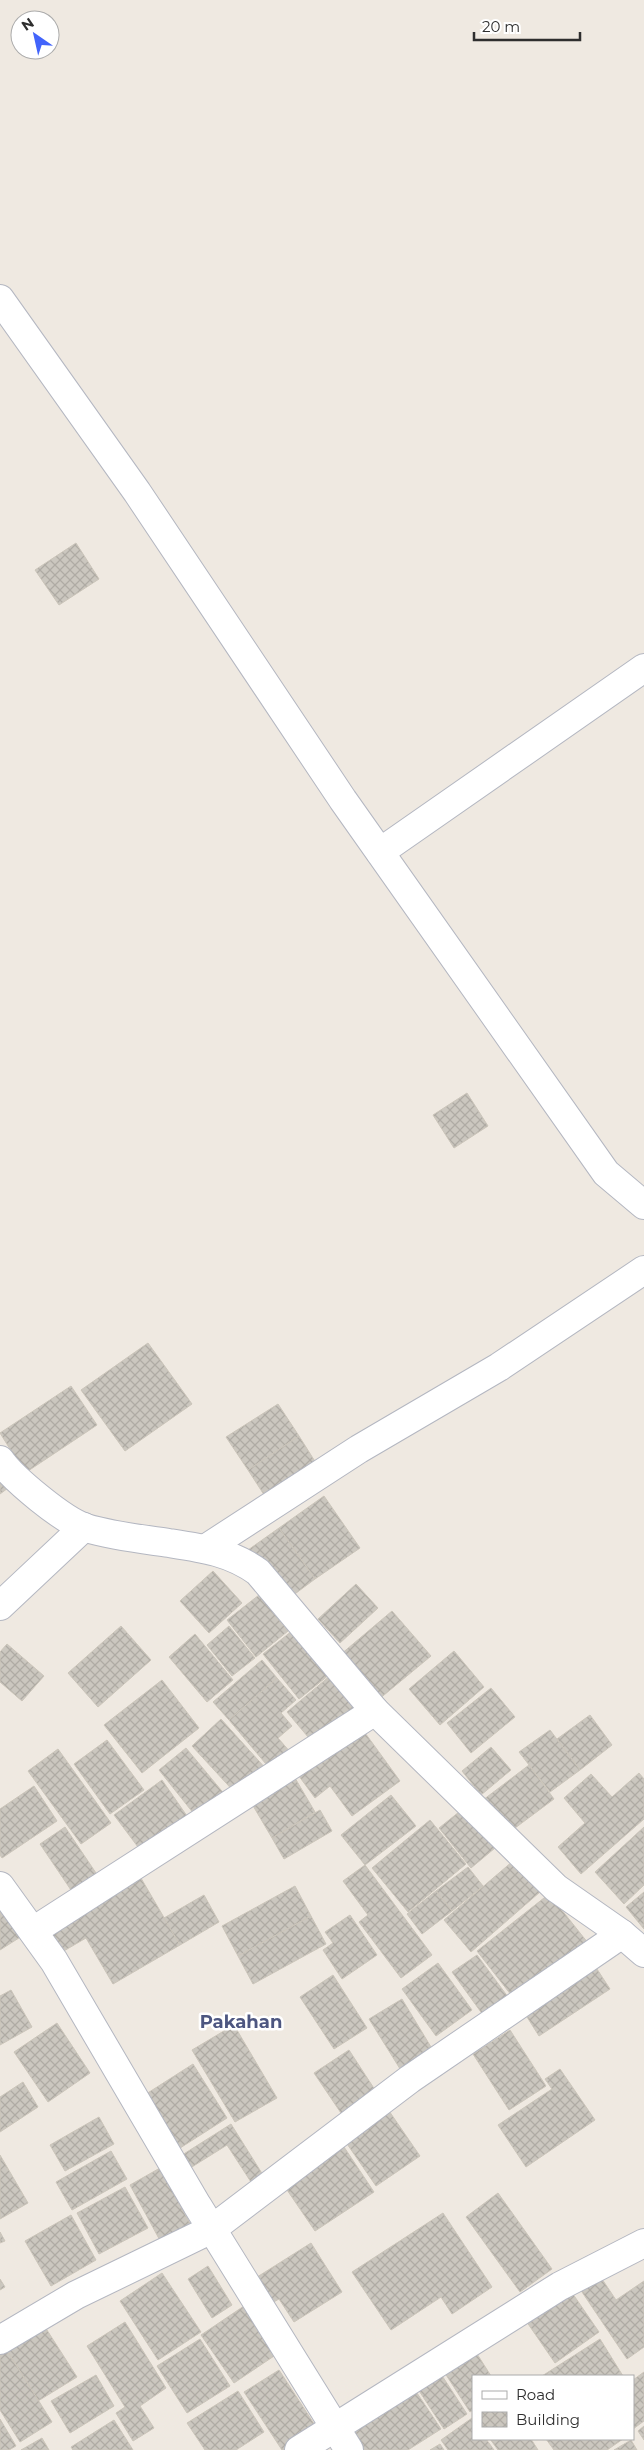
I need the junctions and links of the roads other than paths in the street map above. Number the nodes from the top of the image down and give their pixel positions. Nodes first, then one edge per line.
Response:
1 (0, 299) edge
2 (644, 668) edge
3 (380, 852) junction
4 (644, 1205) edge
5 (644, 1270) edge
6 (0, 1460) edge
7 (84, 1527) junction
8 (205, 1549) junction
9 (0, 1606) edge
10 (375, 1712) junction
11 (0, 1886) edge
12 (33, 1931) junction
13 (622, 1934) junction
14 (644, 1953) edge
15 (212, 2229) junction
16 (644, 2243) edge
17 (0, 2340) edge
18 (342, 2439) edge
19 (300, 2450) edge

1 - 3 street
2 - 3 street
3 - 4 street
5 - 8 street
6 - 7 street
7 - 8 street
7 - 9 street
8 - 10 street
10 - 12 street
10 - 13 street
11 - 12 street
12 - 15 street
13 - 14 street
13 - 15 street
15 - 17 street
15 - 18 street
16 - 18 street
18 - 19 street

